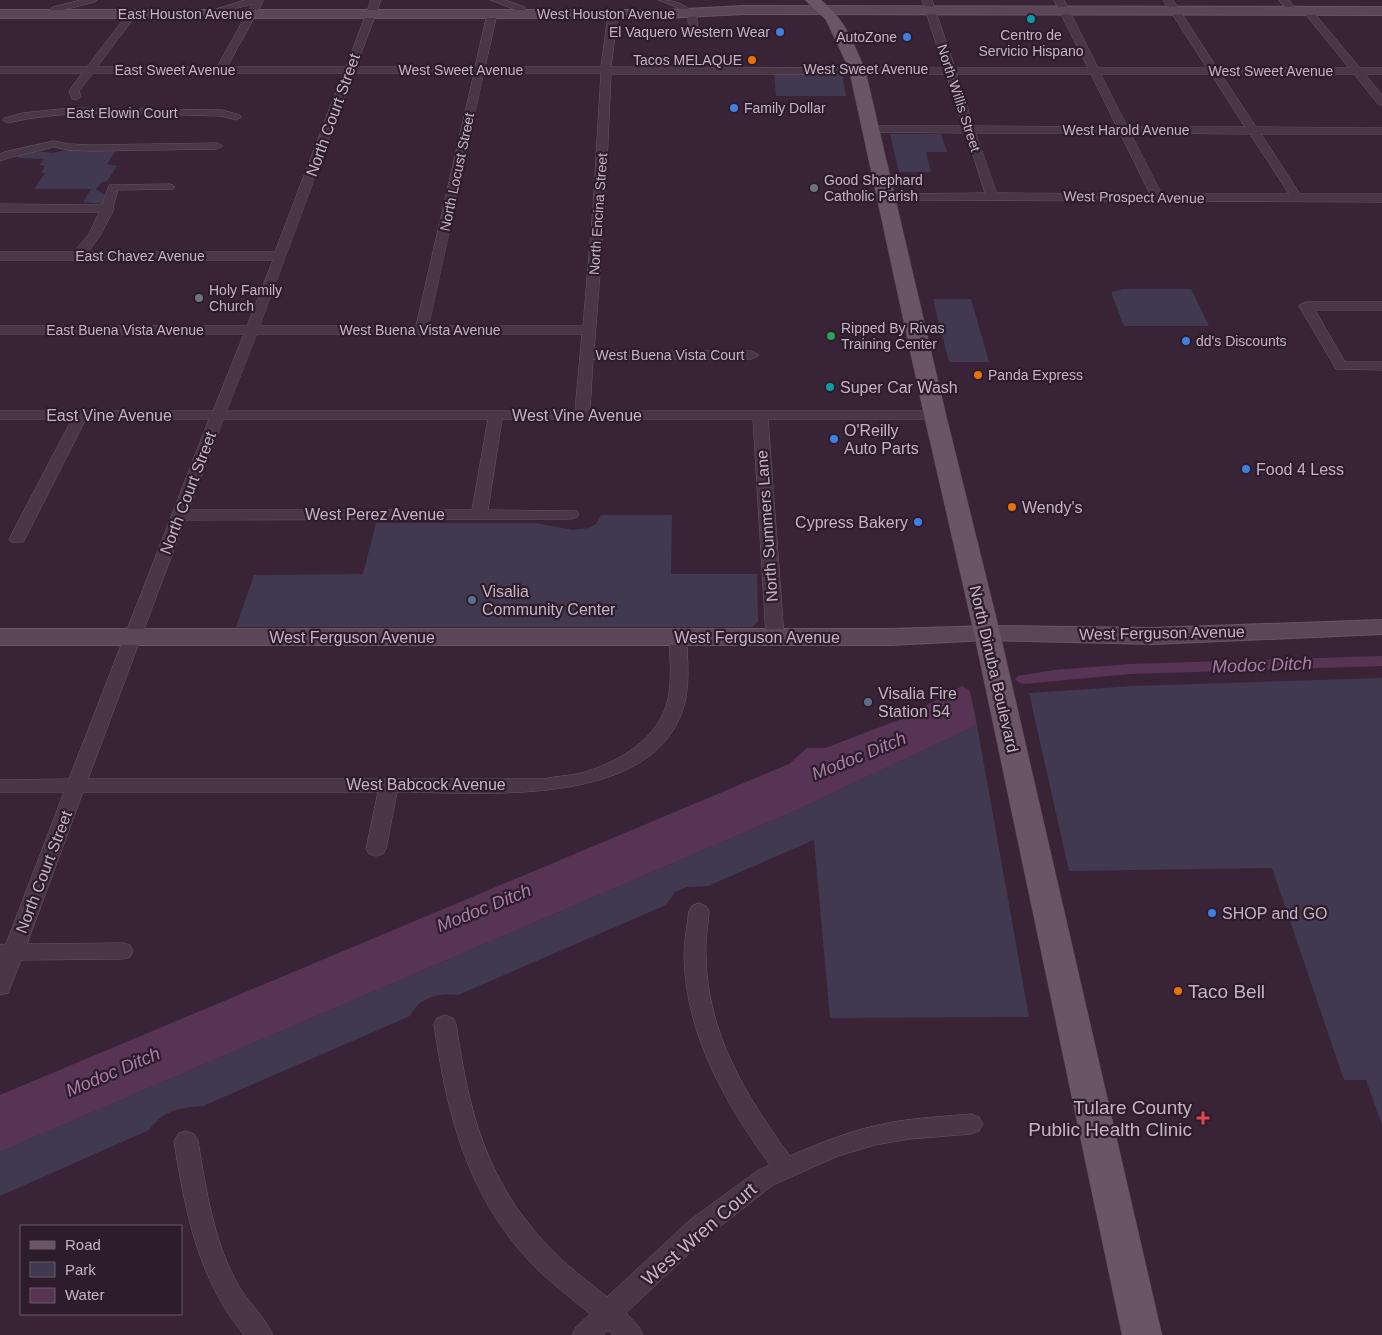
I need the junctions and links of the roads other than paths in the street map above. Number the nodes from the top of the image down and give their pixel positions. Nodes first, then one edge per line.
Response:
1 (92, 0) edge
2 (257, 0) edge
3 (496, 0) edge
4 (664, 0) edge
5 (821, 3) edge
6 (929, 5) edge
7 (1061, 5) edge
8 (1172, 5) edge
9 (1288, 5) edge
10 (374, 7) edge
11 (1307, 10) junction
12 (1382, 10) edge
13 (690, 13) junction
14 (5, 14) edge
15 (48, 14) junction
16 (132, 14) junction
17 (206, 14) junction
18 (250, 14) junction
19 (492, 14) junction
20 (522, 14) junction
21 (613, 14) junction
22 (0, 25) edge
23 (694, 35) dead end
24 (857, 69) junction
25 (0, 70) edge
26 (92, 70) junction
27 (220, 70) junction
28 (350, 70) junction
29 (479, 70) junction
30 (606, 70) junction
31 (950, 70) junction
32 (1093, 70) junction
33 (1215, 70) junction
34 (1357, 71) junction
35 (1382, 71) edge
36 (1382, 102) edge
37 (64, 112) junction
38 (236, 117) dead end
39 (8, 120) dead end
40 (870, 129) junction
41 (970, 129) junction
42 (1124, 130) junction
43 (1252, 130) junction
44 (1382, 130) edge
45 (54, 144) junction
46 (217, 146) dead end
47 (0, 158) edge
48 (170, 187) dead end
49 (886, 196) junction
50 (992, 196) junction
51 (1158, 198) junction
52 (1296, 198) junction
53 (1382, 198) edge
54 (0, 208) edge
55 (108, 209) junction
56 (0, 256) edge
57 (77, 256) junction
58 (280, 256) junction
59 (1382, 306) edge
60 (422, 329) junction
61 (0, 330) edge
62 (251, 330) junction
63 (590, 330) junction
64 (587, 355) junction
65 (752, 355) dead end
66 (1382, 366) edge
67 (0, 415) edge
68 (81, 415) junction
69 (218, 415) junction
70 (496, 415) junction
71 (582, 415) junction
72 (760, 415) junction
73 (935, 415) junction
74 (479, 514) junction
75 (571, 514) dead end
76 (179, 515) junction
77 (18, 539) dead end
78 (1382, 627) edge
79 (986, 633) junction
80 (775, 636) junction
81 (0, 637) edge
82 (132, 637) junction
83 (678, 637) junction
84 (390, 784) junction
85 (0, 786) edge
86 (78, 786) junction
87 (376, 849) dead end
88 (699, 911) dead end
89 (123, 951) dead end
90 (6, 952) edge
91 (0, 987) edge
92 (445, 1024) dead end
93 (971, 1124) dead end
94 (186, 1141) dead end
95 (785, 1168) junction
96 (607, 1315) junction
97 (260, 1335) edge
98 (584, 1335) edge
99 (630, 1335) edge
100 (1142, 1335) edge

1 - 15 street
2 - 17 street
2 - 18 street
3 - 20 street
4 - 13 street
5 - 6 main road, West Houston Avenue
5 - 13 main road, West Houston Avenue
5 - 24 main road, North Dinuba Boulevard
6 - 7 main road, West Houston Avenue
6 - 31 street, North Willis Street
7 - 8 main road, West Houston Avenue
7 - 32 street
8 - 9 main road, West Houston Avenue
8 - 33 street
9 - 11 main road, West Houston Avenue
10 - 18 main road, East Houston Avenue
10 - 19 main road, West Houston Avenue
10 - 28 street, North Court Street
11 - 12 main road, West Houston Avenue
11 - 34 street
13 - 21 main road, West Houston Avenue
13 - 23 street
14 - 15 main road, East Houston Avenue
14 - 22 main road
15 - 16 main road, East Houston Avenue
16 - 17 main road, East Houston Avenue
16 - 26 street
17 - 18 main road, East Houston Avenue
18 - 27 street
19 - 20 main road, West Houston Avenue
19 - 29 street, North Locust Street
20 - 21 main road, West Houston Avenue
21 - 30 street, North Encina Street
24 - 30 street, West Sweet Avenue
24 - 31 street, West Sweet Avenue
24 - 40 main road, North Dinuba Boulevard
25 - 26 street, East Sweet Avenue
26 - 27 street, East Sweet Avenue
26 - 37 street
27 - 28 street, East Sweet Avenue
28 - 29 street, West Sweet Avenue
28 - 58 street, North Court Street
29 - 30 street, West Sweet Avenue
29 - 60 street, North Locust Street
30 - 63 street, North Encina Street
31 - 32 street, West Sweet Avenue
31 - 41 street, North Willis Street
32 - 33 street, West Sweet Avenue
32 - 42 street
33 - 34 street, West Sweet Avenue
33 - 43 street
34 - 35 street, West Sweet Avenue
34 - 36 street
37 - 38 street, East Elowin Court
37 - 39 street, East Elowin Court
37 - 45 street
40 - 41 street, West Harold Avenue
40 - 49 main road, North Dinuba Boulevard
41 - 42 street, West Harold Avenue
41 - 50 street, North Willis Street
42 - 43 street, West Harold Avenue
42 - 51 street
43 - 44 street, West Harold Avenue
43 - 52 street
45 - 46 street
45 - 47 street
48 - 55 street
49 - 50 street, West Prospect Avenue
49 - 73 main road, North Dinuba Boulevard
50 - 51 street, West Prospect Avenue
51 - 52 street, West Prospect Avenue
52 - 53 street, West Prospect Avenue
54 - 55 street
55 - 57 street
56 - 57 street, East Chavez Avenue
57 - 58 street, East Chavez Avenue
58 - 62 street, North Court Street
59 - 66 street
60 - 62 street, West Buena Vista Avenue
60 - 63 street, West Buena Vista Avenue
61 - 62 street, East Buena Vista Avenue
62 - 69 street, North Court Street
63 - 64 street, North Encina Street
64 - 65 street, West Buena Vista Court
64 - 71 street, North Encina Street
67 - 68 street, East Vine Avenue
68 - 69 street, East Vine Avenue
68 - 77 street
69 - 70 street, West Vine Avenue
69 - 76 street, North Court Street
70 - 71 street, West Vine Avenue
70 - 74 street
71 - 72 street, West Vine Avenue
72 - 73 street, West Vine Avenue
72 - 80 street, North Summers Lane
73 - 79 main road, North Dinuba Boulevard
74 - 75 street, West Perez Avenue
74 - 76 street, West Perez Avenue
76 - 82 street, North Court Street
78 - 79 main road, West Ferguson Avenue
79 - 80 main road, West Ferguson Avenue
79 - 100 main road, North Dinuba Boulevard
80 - 83 main road, West Ferguson Avenue
81 - 82 main road, West Ferguson Avenue
82 - 83 main road, West Ferguson Avenue
82 - 86 street, North Court Street
83 - 84 street, West Babcock Avenue
84 - 86 street, West Babcock Avenue
84 - 87 street
85 - 86 street, West Babcock Avenue
86 - 90 street, North Court Street
88 - 95 street
89 - 90 street
90 - 91 street, North Court Street
92 - 96 street
93 - 95 street, West Wren Court
94 - 97 street
95 - 96 street, West Wren Court
96 - 98 street, West Wren Court
96 - 99 street

